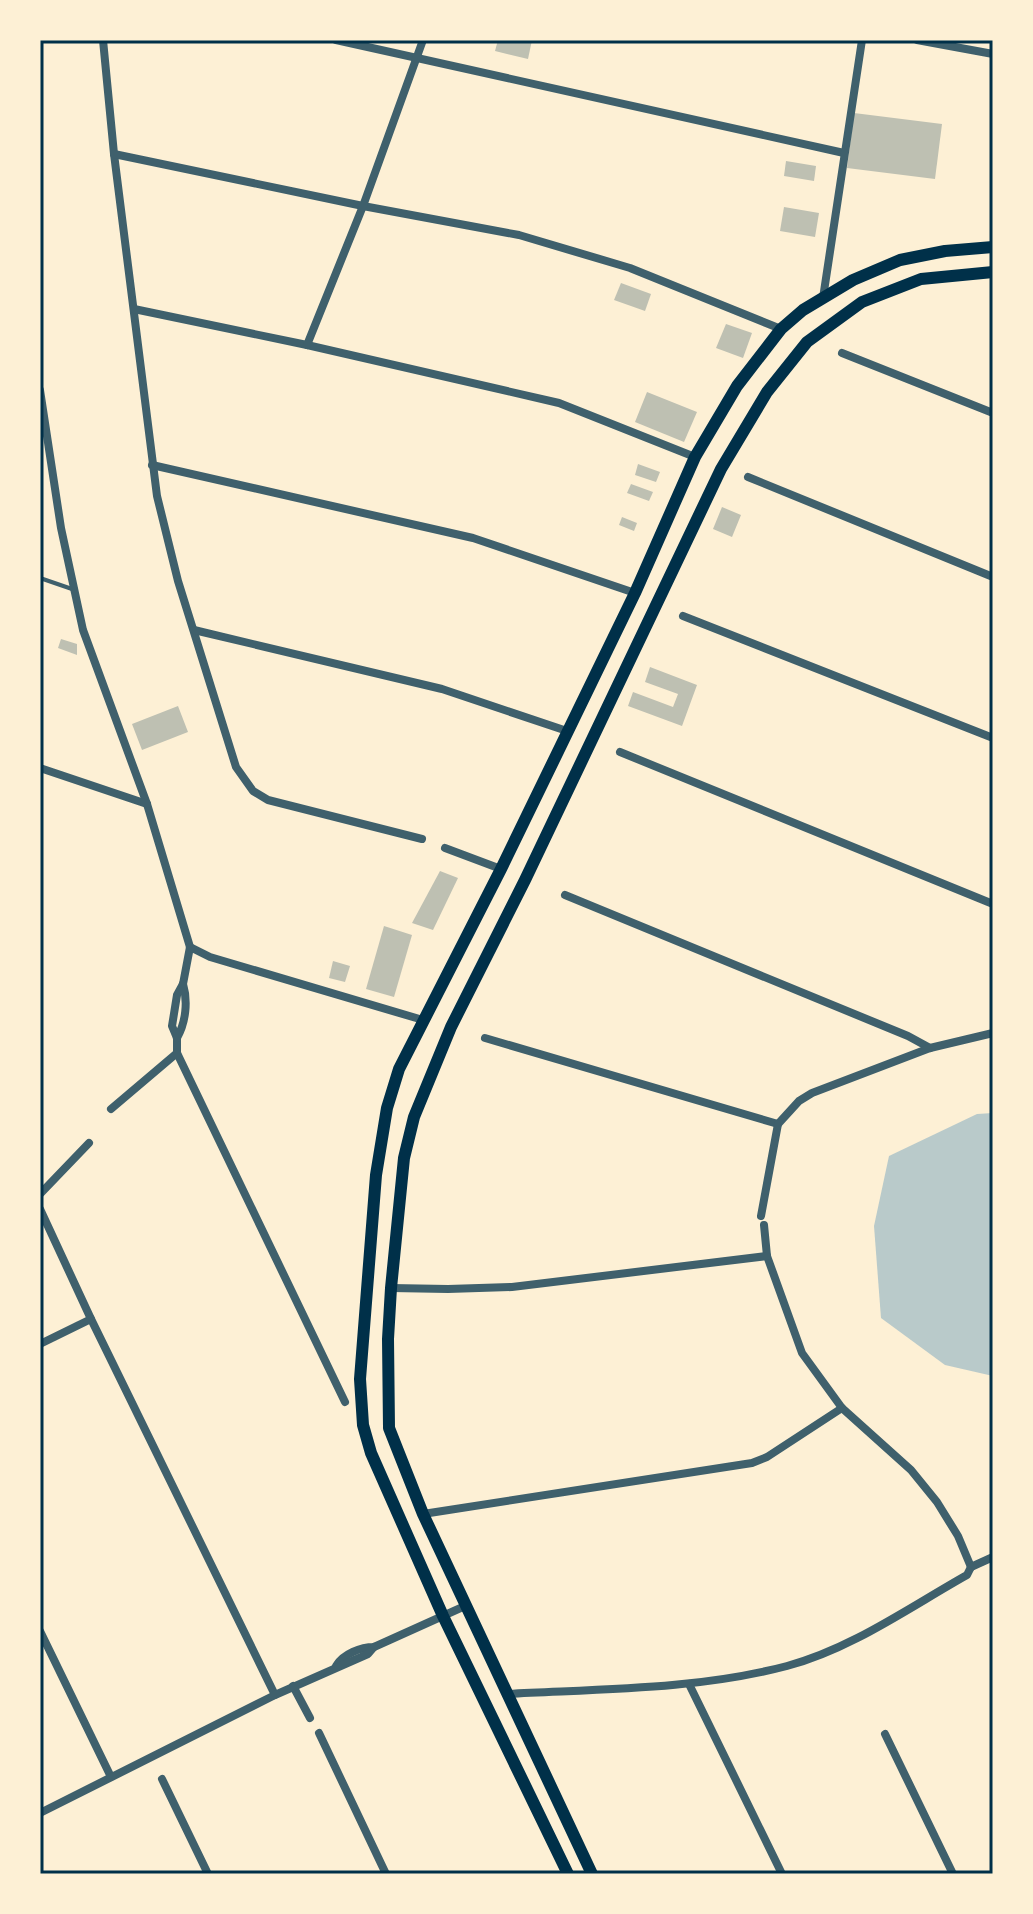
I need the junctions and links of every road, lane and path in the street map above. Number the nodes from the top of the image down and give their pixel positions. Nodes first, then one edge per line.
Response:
1 (103, 40) edge
2 (336, 40) edge
3 (423, 40) edge
4 (862, 40) edge
5 (917, 40) edge
6 (993, 54) edge
7 (416, 59) junction
8 (844, 153) junction
9 (114, 154) junction
10 (363, 206) junction
11 (993, 247) edge
12 (993, 272) edge
13 (823, 298) junction
14 (134, 309) junction
15 (781, 329) junction
16 (307, 345) junction
17 (842, 353) dead end
18 (40, 390) edge
19 (993, 413) edge
20 (695, 457) junction
21 (152, 465) junction
22 (748, 477) dead end
23 (993, 577) edge
24 (40, 578) edge
25 (75, 589) junction
26 (635, 593) junction
27 (683, 616) dead end
28 (194, 630) junction
29 (567, 731) junction
30 (993, 738) edge
31 (620, 752) dead end
32 (40, 768) edge
33 (147, 804) junction
34 (422, 839) dead end
35 (445, 848) dead end
36 (501, 869) junction
37 (565, 895) dead end
38 (993, 904) edge
39 (190, 947) junction
40 (423, 1020) junction
41 (993, 1033) edge
42 (485, 1038) dead end
43 (930, 1048) junction
44 (177, 1053) junction
45 (111, 1109) dead end
46 (778, 1124) junction
47 (89, 1143) dead end
48 (40, 1194) edge
49 (40, 1209) edge
50 (767, 1256) junction
51 (391, 1288) junction
52 (91, 1319) junction
53 (40, 1344) edge
54 (345, 1402) dead end
55 (842, 1408) junction
56 (423, 1514) junction
57 (993, 1557) edge
58 (971, 1567) junction
59 (465, 1606) junction
60 (443, 1616) junction
61 (40, 1631) edge
62 (689, 1684) junction
63 (293, 1686) junction
64 (506, 1694) junction
65 (275, 1695) junction
66 (310, 1718) dead end
67 (319, 1733) dead end
68 (885, 1734) dead end
69 (111, 1777) junction
70 (162, 1779) dead end
71 (40, 1813) edge
72 (208, 1874) edge
73 (386, 1874) edge
74 (568, 1874) edge
75 (592, 1874) edge
76 (782, 1874) edge
77 (953, 1874) edge

1 - 9 street
2 - 7 street
3 - 7 street
4 - 8 street
5 - 6 street
7 - 8 street
7 - 10 street
8 - 13 street
9 - 10 street
9 - 14 street
10 - 15 street
10 - 16 street
11 - 13 main road
12 - 51 main road
13 - 15 main road
14 - 16 street
14 - 21 street
15 - 20 main road
16 - 20 street
17 - 19 street
18 - 25 street
20 - 26 main road
21 - 26 street
21 - 28 street
22 - 23 street
24 - 25 lane
25 - 33 street
26 - 29 main road
27 - 30 street
28 - 29 street
28 - 34 street
29 - 36 main road
31 - 38 street
32 - 33 street
33 - 39 street
35 - 36 street
36 - 40 main road
37 - 43 street
39 - 40 street
39 - 44 street
40 - 60 main road
41 - 43 street
42 - 46 street
43 - 46 street
44 - 45 street
44 - 54 street
46 - 50 street
47 - 48 street
49 - 52 street
50 - 51 street
50 - 55 street
51 - 56 main road
52 - 53 street
52 - 65 street
55 - 56 street
55 - 58 street
56 - 59 main road
57 - 58 street
58 - 62 street
59 - 60 street
59 - 64 main road
60 - 63 street
60 - 74 main road
61 - 69 street
62 - 64 street
62 - 76 street
63 - 65 street
63 - 66 street
64 - 75 main road
65 - 69 street
67 - 73 street
68 - 77 street
69 - 71 street
70 - 72 street

